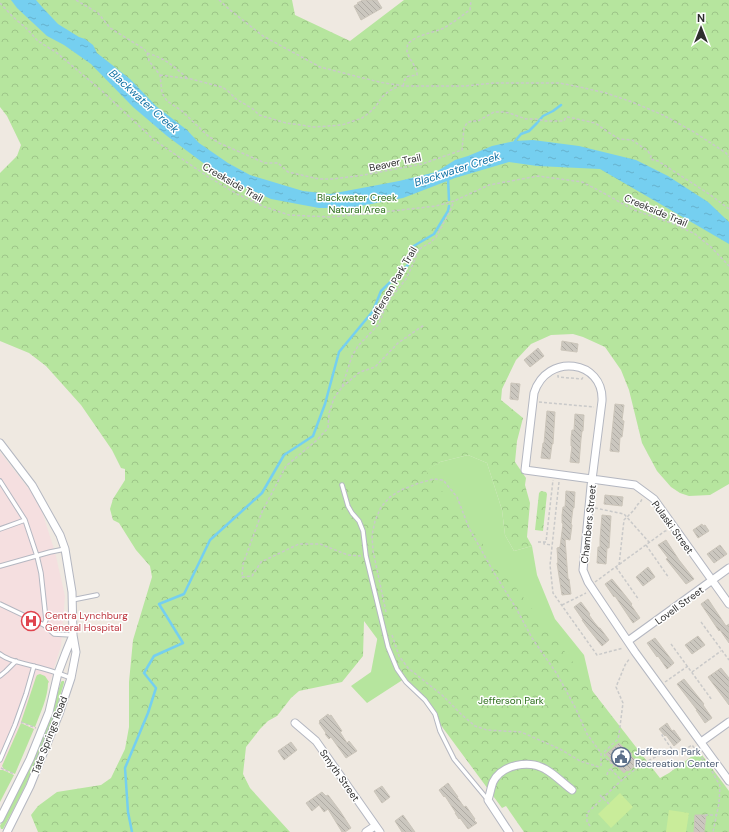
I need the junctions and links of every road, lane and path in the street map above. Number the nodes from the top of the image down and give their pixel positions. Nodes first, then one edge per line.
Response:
1 (76, 0) edge
2 (219, 0) edge
3 (223, 0) edge
4 (471, 0) edge
5 (221, 2) junction
6 (0, 3) edge
7 (147, 53) junction
8 (160, 75) junction
9 (188, 79) junction
10 (399, 86) junction
11 (403, 86) junction
12 (729, 157) edge
13 (454, 201) junction
14 (729, 209) edge
15 (729, 266) edge
16 (424, 325) dead end
17 (558, 374) dead end
18 (584, 376) dead end
19 (342, 387) junction
20 (539, 402) dead end
21 (594, 407) dead end
22 (0, 443) edge
23 (525, 470) joint
24 (592, 479) junction
25 (553, 480) dead end
26 (0, 481) edge
27 (560, 481) dead end
28 (342, 485) dead end
29 (642, 497) dead end
30 (594, 508) dead end
31 (627, 517) junction
32 (25, 520) junction
33 (0, 529) edge
34 (669, 530) dead end
35 (538, 542) dead end
36 (544, 542) junction
37 (649, 542) junction
38 (552, 545) junction
39 (646, 545) junction
40 (65, 549) junction
41 (37, 556) junction
42 (357, 556) dead end
43 (619, 565) junction
44 (0, 566) edge
45 (616, 567) junction
46 (729, 568) edge
47 (669, 578) dead end
48 (712, 581) junction
49 (594, 583) dead end
50 (586, 593) dead end
51 (97, 595) dead end
52 (72, 600) junction
53 (639, 600) dead end
54 (0, 604) edge
55 (729, 604) edge
56 (562, 605) junction
57 (386, 615) dead end
58 (701, 622) dead end
59 (44, 625) junction
60 (391, 632) dead end
61 (73, 635) junction
62 (627, 644) junction
63 (672, 644) dead end
64 (722, 650) junction
65 (0, 654) edge
66 (729, 654) edge
67 (632, 656) dead end
68 (726, 656) junction
69 (729, 660) edge
70 (16, 661) junction
71 (34, 666) junction
72 (688, 666) junction
73 (692, 672) junction
74 (58, 673) junction
75 (0, 676) edge
76 (70, 678) junction
77 (665, 682) dead end
78 (712, 700) dead end
79 (17, 721) junction
80 (729, 722) edge
81 (295, 723) dead end
82 (36, 728) dead end
83 (663, 735) dead end
84 (701, 742) junction
85 (611, 746) junction
86 (613, 748) dead end
87 (674, 752) junction
88 (0, 760) edge
89 (1, 768) dead end
90 (611, 769) junction
91 (16, 775) dead end
92 (607, 775) dead end
93 (622, 781) junction
94 (729, 781) edge
95 (572, 790) dead end
96 (600, 795) dead end
97 (603, 798) junction
98 (488, 800) junction
99 (609, 804) dead end
100 (705, 815) dead end
101 (717, 815) junction
102 (0, 819) edge
103 (375, 826) junction
104 (590, 826) dead end
105 (7, 832) edge
106 (366, 832) edge
107 (380, 832) edge
108 (509, 832) edge
109 (713, 832) edge

1 - 7 path, Beaver Trail
2 - 5 path
3 - 5 path
4 - 11 path
5 - 10 path
6 - 13 path, Creekside Trail
7 - 8 path, Beaver Trail
7 - 9 path
8 - 9 path
8 - 14 path, Beaver Trail
9 - 10 path
10 - 11 path
11 - 12 path
13 - 15 path, Creekside Trail
13 - 19 path, Jefferson Park Trail
16 - 19 path
17 - 18 path
19 - 42 path, Jefferson Park Trail
20 - 21 path
22 - 40 street, Tate Springs Road
23 - 24 street, Pulaski Street
23 - 24 street, Chambers Street
24 - 48 street, Pulaski Street
24 - 62 street, Chambers Street
25 - 36 path
26 - 32 lane
27 - 38 path
28 - 98 lane
29 - 31 path
30 - 31 path
31 - 37 path
31 - 43 path
32 - 33 lane
32 - 41 lane
34 - 37 path
35 - 36 path
36 - 38 path
37 - 39 path
38 - 56 path
39 - 43 path
39 - 47 path
40 - 41 lane
40 - 52 street, Tate Springs Road
41 - 44 lane
41 - 59 lane
43 - 45 path
45 - 49 path
45 - 53 path
46 - 48 street, Lovell Street
48 - 55 street, Pulaski Street
48 - 62 street, Lovell Street
50 - 56 path
51 - 52 lane
52 - 61 street, Tate Springs Road
54 - 59 lane
56 - 62 path
57 - 60 path
58 - 64 path
59 - 61 lane
61 - 74 street, Tate Springs Road
61 - 76 street, Tate Springs Road
62 - 84 street, Chambers Street
63 - 72 path
64 - 68 path
64 - 73 path
65 - 70 lane
66 - 68 path
67 - 85 path
68 - 69 path
70 - 71 lane
70 - 75 lane
71 - 74 lane
71 - 79 lane
72 - 73 path
72 - 77 path
73 - 78 path
74 - 76 lane
74 - 102 street, Tate Springs Road
76 - 105 street, Tate Springs Road
79 - 82 path
79 - 88 lane
80 - 84 street
81 - 103 street, Smyth Street
83 - 87 path
84 - 94 street, Chambers Street
85 - 86 path
85 - 90 path
87 - 93 path
87 - 101 path
89 - 91 path
90 - 92 path
90 - 93 path
93 - 97 path
95 - 98 street
96 - 97 path
97 - 99 path
97 - 104 path
98 - 108 street
100 - 101 path
101 - 109 path
103 - 106 street
103 - 107 street, Smyth Street

